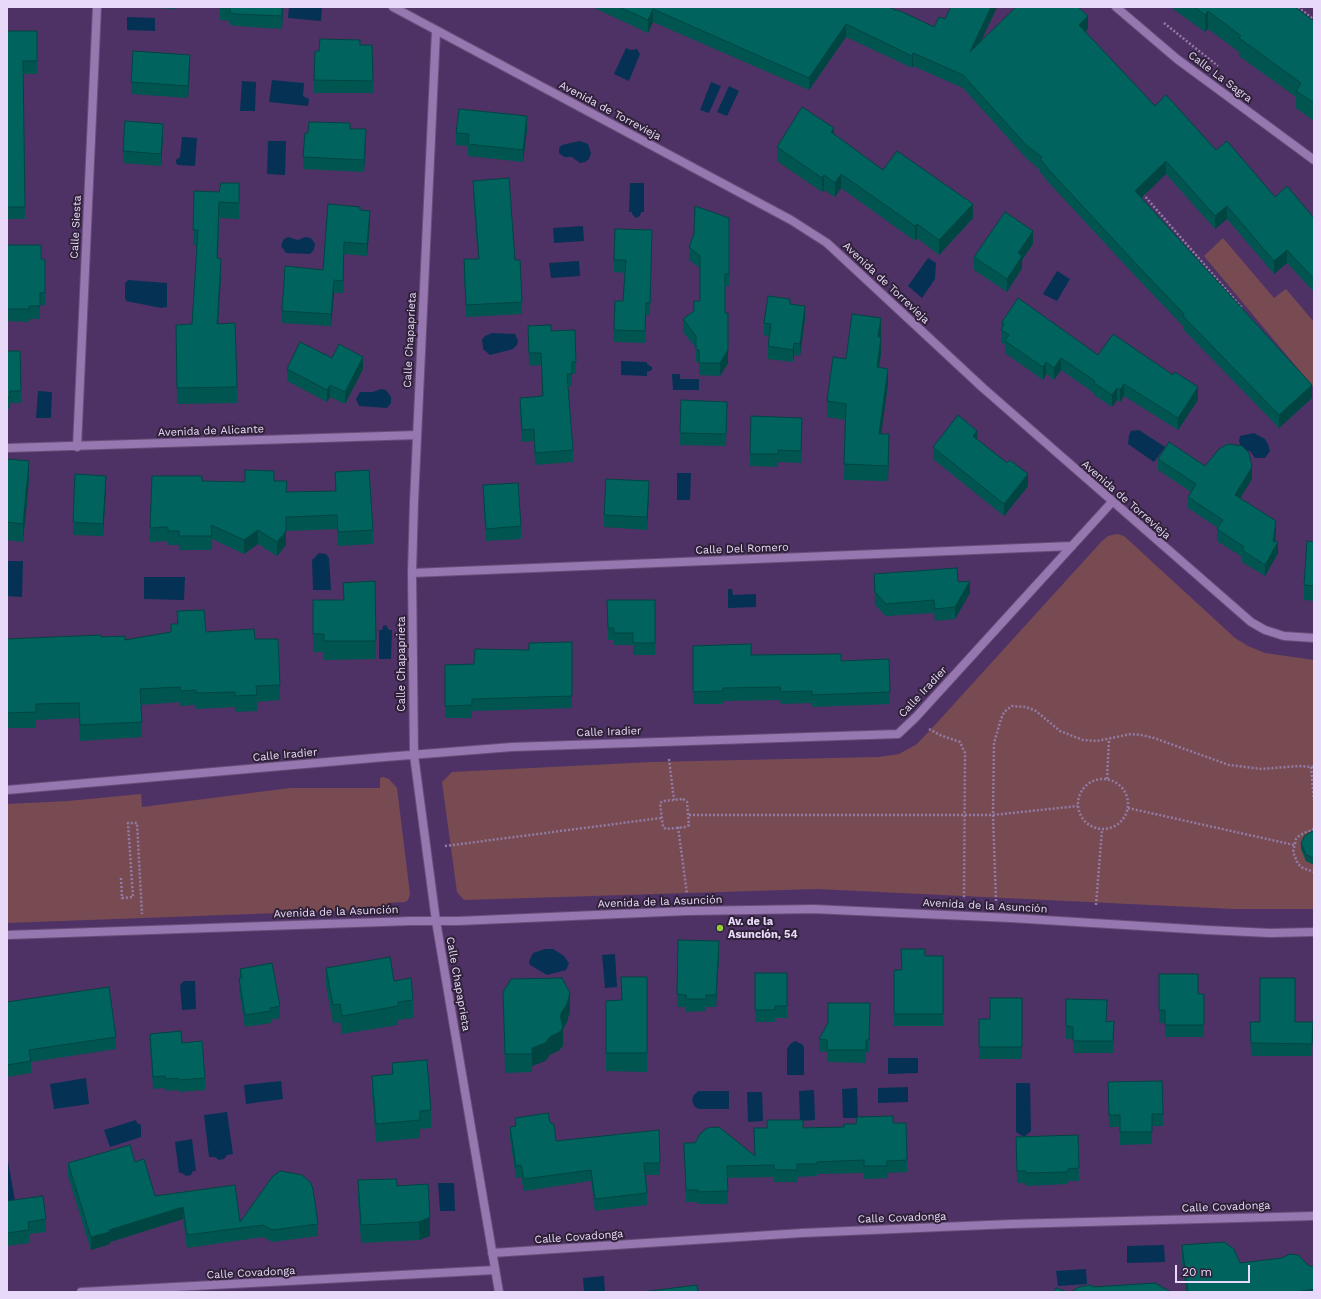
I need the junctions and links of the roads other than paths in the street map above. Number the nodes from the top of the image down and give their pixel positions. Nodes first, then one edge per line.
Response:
1 (97, 7) edge
2 (393, 7) edge
3 (1116, 7) edge
4 (436, 30) junction
5 (1314, 160) edge
6 (416, 435) junction
7 (77, 447) junction
8 (7, 448) edge
9 (1112, 502) junction
10 (1072, 546) junction
11 (412, 573) junction
12 (1314, 638) edge
13 (414, 755) junction
14 (7, 790) edge
15 (436, 921) junction
16 (1314, 932) edge
17 (7, 935) edge
18 (1314, 1216) edge
19 (492, 1254) junction
20 (495, 1270) junction
21 (81, 1292) edge
22 (499, 1292) edge

1 - 7 street, Calle Siesta
2 - 4 street, Avenida de Torrevieja
3 - 5 street, Calle La Sagra
4 - 6 street, Calle Chapaprieta
4 - 9 street, Avenida de Torrevieja
6 - 7 street, Avenida de Alicante
6 - 11 street, Calle Chapaprieta
7 - 8 street, Avenida de Alicante
9 - 10 street, Calle Iradier
9 - 12 street, Avenida de Torrevieja
10 - 11 street, Calle Del Romero
10 - 13 street, Calle Iradier
11 - 13 street, Calle Chapaprieta
13 - 14 street, Calle Iradier
13 - 15 street, Calle Chapaprieta
15 - 16 street, Avenida de la Asunción
15 - 17 street, Avenida de la Asunción
15 - 19 street, Calle Chapaprieta
18 - 19 street, Calle Covadonga
19 - 20 street, Calle Chapaprieta
20 - 21 street, Calle Covadonga
20 - 22 street, Calle Chapaprieta

